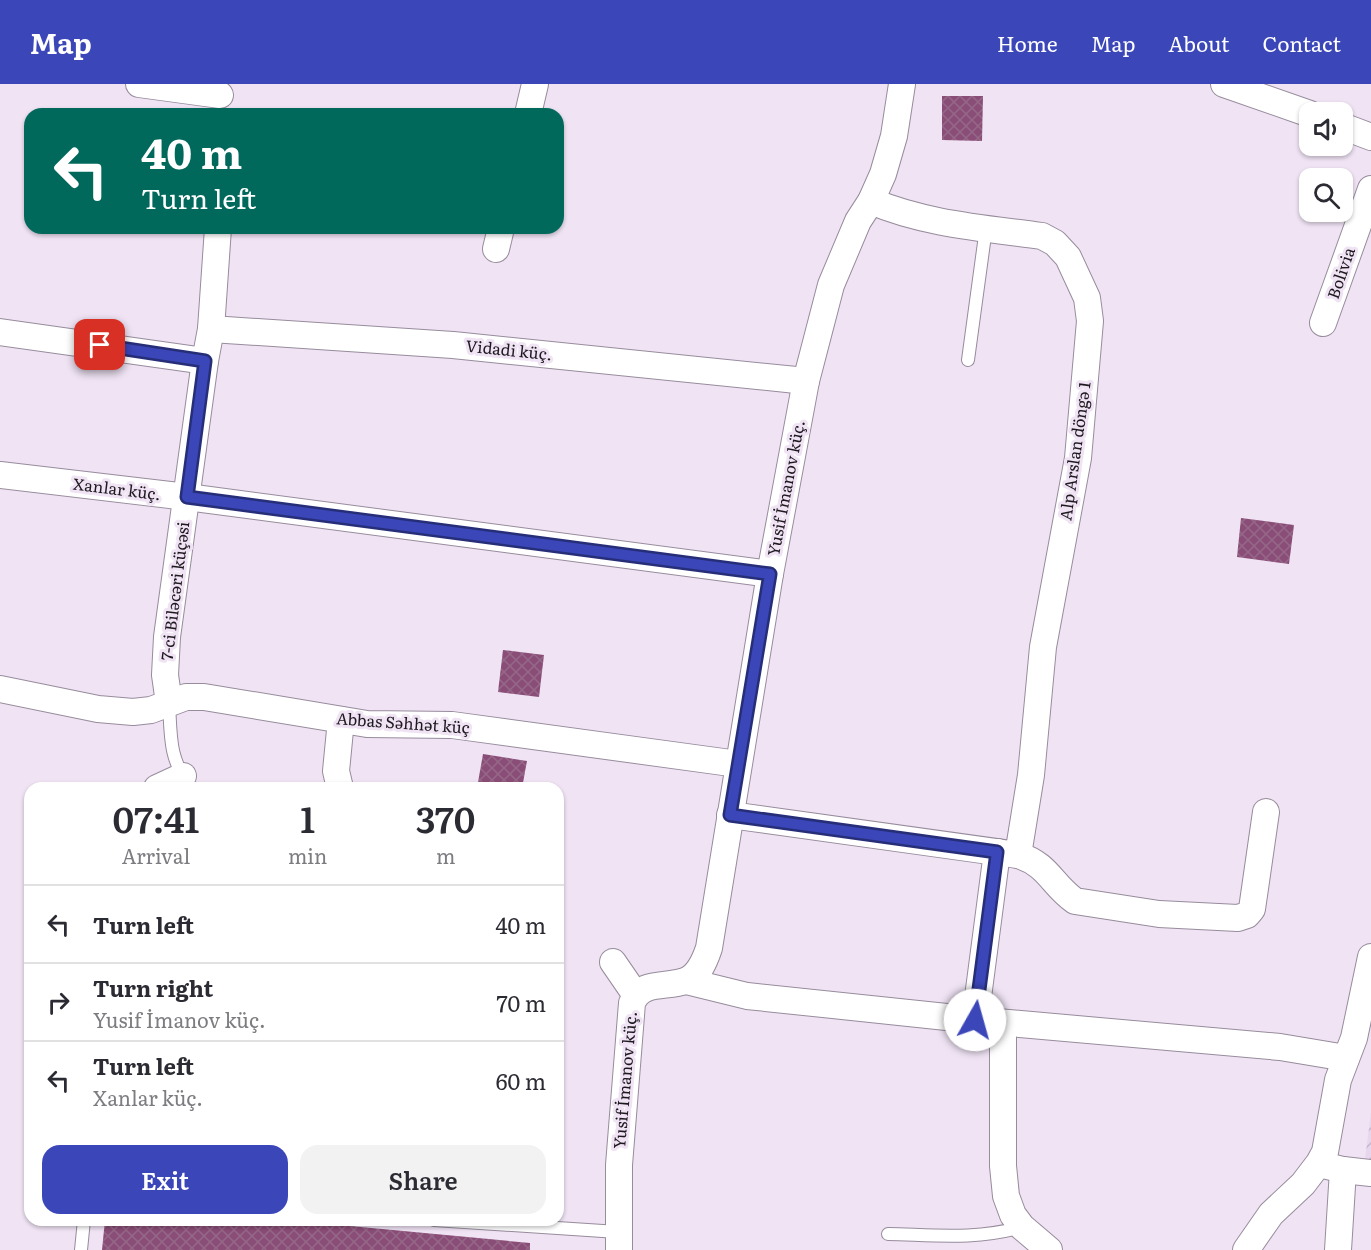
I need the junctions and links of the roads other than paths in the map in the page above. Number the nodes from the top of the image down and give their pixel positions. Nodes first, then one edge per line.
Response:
1 (139, 84) edge
2 (535, 84) edge
3 (902, 84) edge
4 (1229, 85) edge
5 (220, 98) edge
6 (529, 108) edge
7 (1299, 110) edge
8 (1353, 130) edge
9 (1371, 137) edge
10 (1371, 189) edge
11 (871, 201) junction
12 (986, 228) junction
13 (218, 234) edge
14 (1323, 323) dead end
15 (211, 329) junction
16 (0, 332) edge
17 (968, 360) dead end
18 (205, 361) junction
19 (806, 381) junction
20 (0, 475) edge
21 (187, 497) junction
22 (770, 574) junction
23 (0, 689) edge
24 (169, 703) junction
25 (341, 720) junction
26 (738, 764) junction
27 (187, 782) edge
28 (338, 782) edge
29 (1266, 812) dead end
30 (730, 815) junction
31 (1008, 854) junction
32 (1371, 957) edge
33 (613, 962) dead end
34 (686, 981) junction
35 (635, 994) junction
36 (975, 1020) junction
37 (1003, 1023) junction
38 (1346, 1058) junction
39 (1331, 1167) junction
40 (1371, 1173) edge
41 (83, 1226) edge
42 (487, 1226) edge
43 (1022, 1227) junction
44 (888, 1234) dead end
45 (618, 1241) edge
46 (81, 1250) edge
47 (1049, 1250) edge
48 (1246, 1250) edge
49 (1338, 1250) edge

1 - 5 street
2 - 6 street
3 - 11 street, Yusif İmanov küç.
4 - 7 street
8 - 9 street
10 - 14 street, Bolivia
11 - 12 street, Alp Arslan döngə 1
11 - 19 street, Yusif İmanov küç.
12 - 17 lane
12 - 31 street, Alp Arslan döngə 1
13 - 15 street, 7-ci Biləcəri küçəsi
15 - 18 street, 7-ci Biləcəri küçəsi
15 - 19 street, Vidadi küç.
16 - 18 street
18 - 21 street, 7-ci Biləcəri küçəsi
19 - 22 street, Yusif İmanov küç.
20 - 21 street, Xanlar küç.
21 - 22 street, Xanlar küç.
21 - 24 street, 7-ci Biləcəri küçəsi
22 - 26 street, Yusif İmanov küç.
23 - 24 street, Abbas Səhhət küç
24 - 25 street, Abbas Səhhət küç
24 - 27 lane
25 - 26 street, Abbas Səhhət küç
25 - 28 street
26 - 30 street, Yusif İmanov küç.
29 - 31 street
30 - 31 street
30 - 34 street, Yusif İmanov küç.
31 - 36 street, Alp Arslan döngə 1
32 - 38 street
33 - 35 street
34 - 35 street, Yusif İmanov küç.
34 - 36 street
35 - 45 street, Yusif İmanov küç.
36 - 37 street
37 - 38 street
37 - 43 street
38 - 39 street
39 - 40 street
39 - 48 street
39 - 49 street
41 - 46 lane
42 - 45 lane
43 - 44 lane
43 - 47 street

